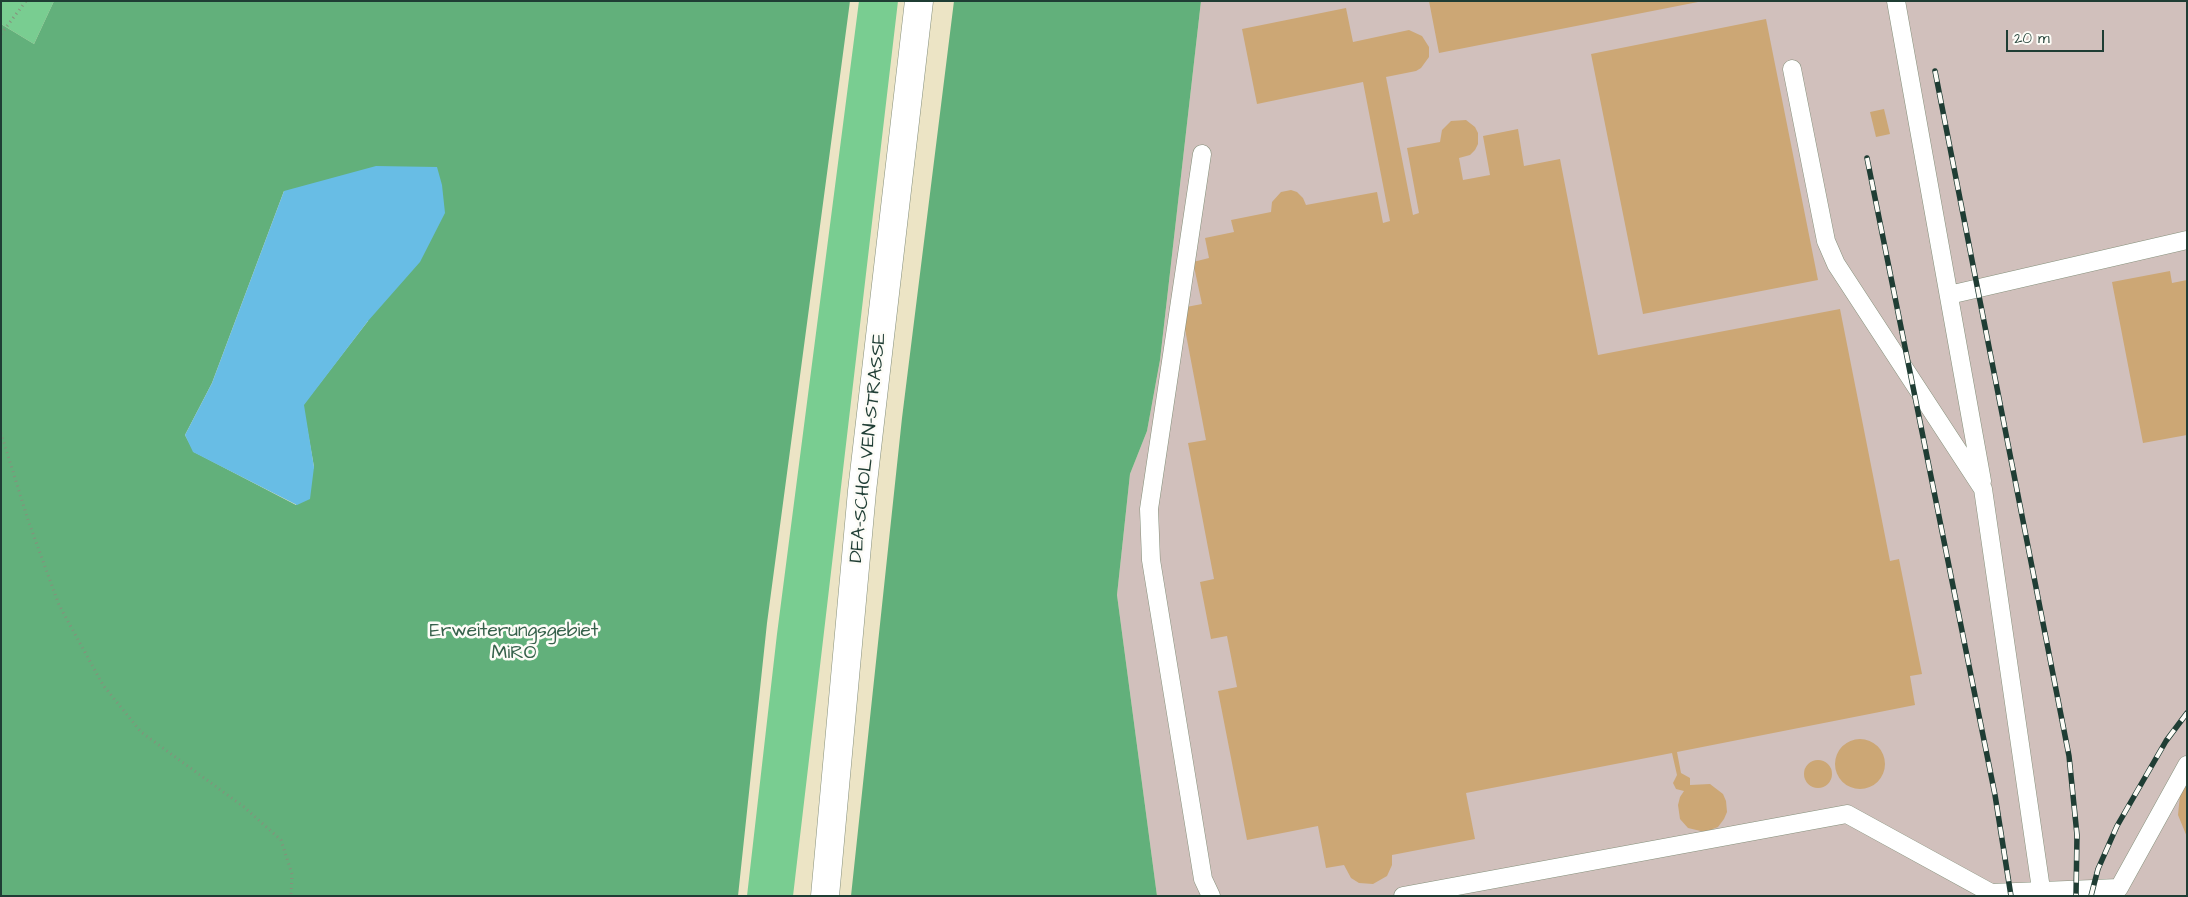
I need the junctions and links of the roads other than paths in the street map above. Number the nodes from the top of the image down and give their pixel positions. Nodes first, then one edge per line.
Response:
1 (919, 1) edge
2 (1896, 1) edge
3 (1792, 69) dead end
4 (1202, 154) dead end
5 (2187, 240) edge
6 (1949, 295) junction
7 (1983, 489) junction
8 (2187, 765) edge
9 (2125, 892) edge
10 (2042, 894) edge
11 (825, 896) edge
12 (1211, 896) edge
13 (1403, 896) edge

1 - 11 street, DEA-SCHOLVEN-STRASSE
2 - 6 lane
3 - 7 lane
4 - 12 lane
5 - 6 lane
6 - 7 lane
7 - 10 lane
8 - 9 lane
9 - 10 lane
10 - 13 lane

